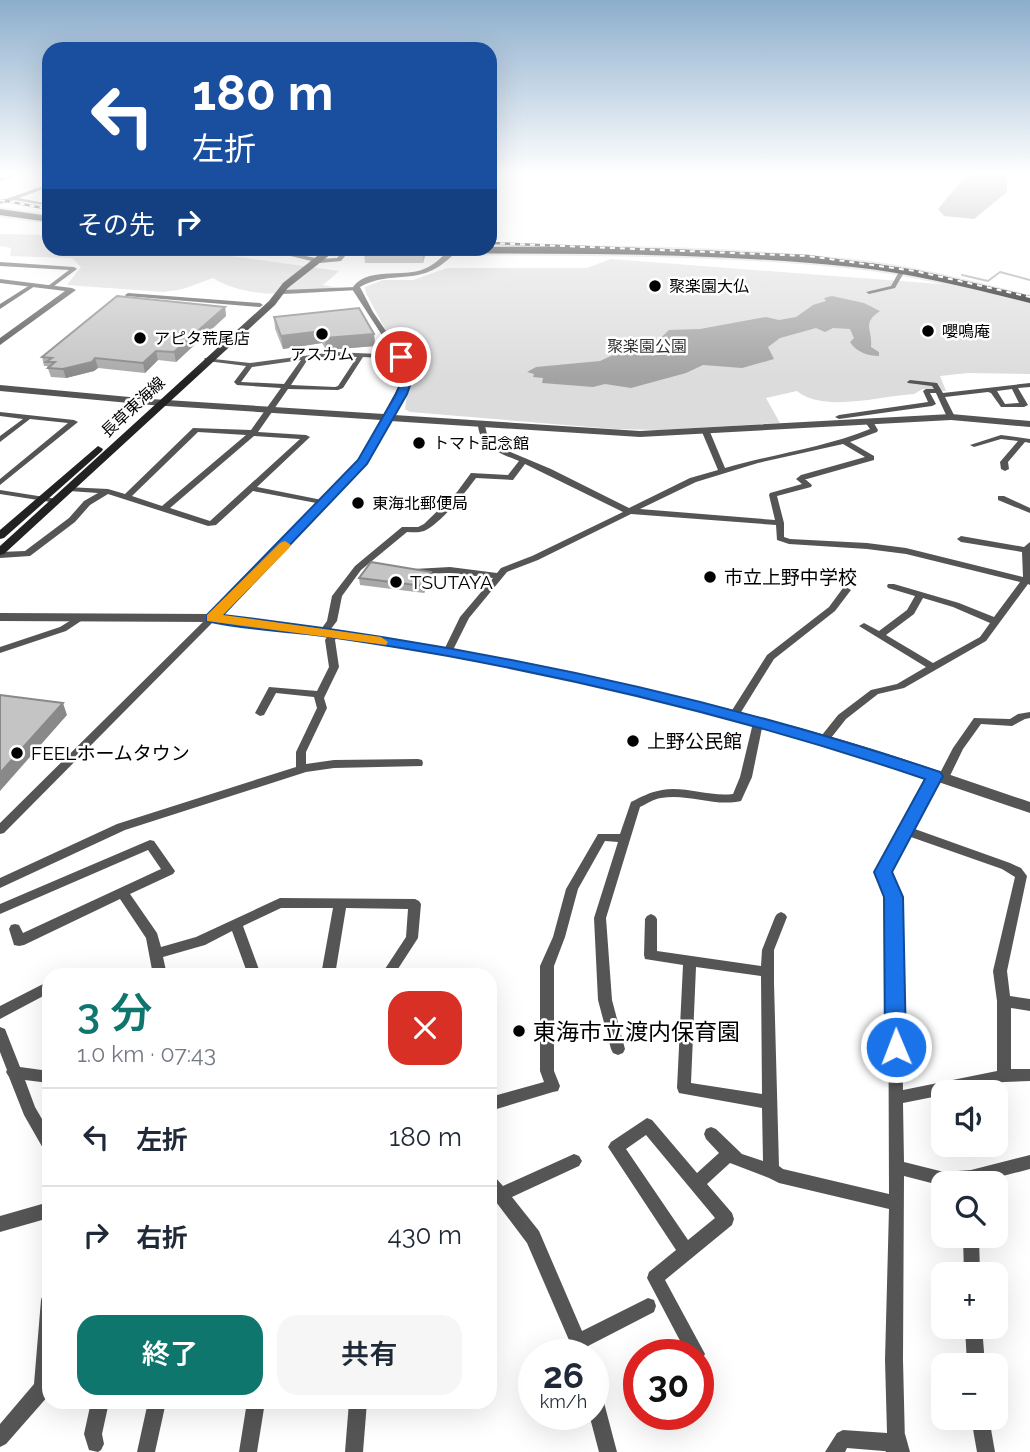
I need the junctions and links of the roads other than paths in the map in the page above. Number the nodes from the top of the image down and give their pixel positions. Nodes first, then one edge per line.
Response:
1 (497, 251) edge
2 (296, 256) edge
3 (323, 256) edge
4 (342, 256) edge
5 (447, 256) edge
6 (0, 264) edge
7 (902, 271) junction
8 (0, 281) edge
9 (32, 286) junction
10 (50, 287) junction
11 (285, 288) junction
12 (356, 289) junction
13 (869, 292) dead end
14 (128, 295) edge
15 (1030, 300) edge
16 (260, 305) junction
17 (0, 307) edge
18 (0, 342) edge
19 (361, 355) junction
20 (401, 357) junction
21 (306, 358) junction
22 (207, 359) junction
23 (250, 365) junction
24 (910, 382) dead end
25 (1030, 385) edge
26 (285, 387) junction
27 (1014, 387) junction
28 (0, 388) edge
29 (989, 390) junction
30 (939, 393) junction
31 (156, 402) junction
32 (1003, 404) junction
33 (989, 406) dead end
34 (268, 410) junction
35 (0, 414) edge
36 (29, 417) junction
37 (839, 417) dead end
38 (951, 417) junction
39 (386, 418) junction
40 (869, 422) junction
41 (481, 424) junction
42 (1030, 424) edge
43 (254, 432) junction
44 (706, 432) junction
45 (0, 440) edge
46 (1026, 440) edge
47 (844, 442) junction
48 (974, 445) dead end
49 (523, 461) junction
50 (1005, 469) dead end
51 (722, 471) junction
52 (0, 483) edge
53 (252, 488) junction
54 (69, 489) junction
55 (108, 491) junction
56 (0, 492) edge
57 (126, 497) junction
58 (1001, 498) dead end
59 (43, 499) junction
60 (57, 501) junction
61 (324, 503) junction
62 (164, 509) junction
63 (628, 511) junction
64 (1030, 511) edge
65 (780, 523) junction
66 (0, 536) edge
67 (961, 539) dead end
68 (1028, 548) edge
69 (0, 553) edge
70 (365, 560) junction
71 (380, 564) edge
72 (402, 568) edge
73 (497, 576) junction
74 (1028, 581) edge
75 (891, 586) dead end
76 (846, 590) dead end
77 (920, 594) junction
78 (81, 617) junction
79 (0, 618) edge
80 (212, 618) junction
81 (997, 622) junction
82 (864, 626) dead end
83 (329, 633) junction
84 (880, 635) junction
85 (0, 650) edge
86 (448, 652) junction
87 (933, 667) junction
88 (320, 695) junction
89 (260, 713) dead end
90 (734, 715) junction
91 (1030, 715) edge
92 (758, 723) junction
93 (822, 740) junction
94 (418, 763) dead end
95 (301, 770) junction
96 (939, 777) junction
97 (1030, 808) edge
98 (905, 830) junction
99 (0, 831) edge
100 (624, 838) junction
101 (0, 883) edge
102 (123, 893) junction
103 (341, 904) junction
104 (0, 909) edge
105 (781, 917) dead end
106 (651, 919) dead end
107 (236, 924) junction
108 (15, 929) dead end
109 (156, 954) junction
110 (690, 962) junction
111 (159, 968) edge
112 (252, 968) edge
113 (329, 968) edge
114 (392, 968) edge
115 (767, 972) junction
116 (42, 991) edge
117 (1004, 1001) junction
118 (1030, 1005) edge
119 (0, 1013) edge
120 (0, 1033) edge
121 (618, 1049) dead end
122 (13, 1072) junction
123 (42, 1076) edge
124 (1004, 1076) junction
125 (1030, 1076) edge
126 (896, 1097) junction
127 (497, 1102) edge
128 (769, 1102) junction
129 (42, 1133) edge
130 (710, 1134) dead end
131 (730, 1153) junction
132 (574, 1161) dead end
133 (1030, 1162) edge
134 (896, 1167) junction
135 (1000, 1171) edge
136 (774, 1172) junction
137 (931, 1176) edge
138 (696, 1184) junction
139 (497, 1188) edge
140 (497, 1192) edge
141 (897, 1203) junction
142 (42, 1212) edge
143 (0, 1224) edge
144 (686, 1252) junction
145 (648, 1306) dead end
146 (577, 1339) edge
147 (595, 1339) edge
148 (687, 1339) edge
149 (42, 1389) edge
150 (98, 1409) edge
151 (155, 1409) edge
152 (256, 1409) edge
153 (357, 1409) edge
154 (602, 1430) edge
155 (982, 1430) edge
156 (0, 1438) edge
157 (95, 1444) dead end
158 (897, 1447) edge
159 (146, 1452) edge
160 (248, 1452) edge
161 (354, 1452) edge
162 (608, 1452) edge
163 (834, 1452) edge
164 (986, 1452) edge

1 - 7 highway
2 - 4 street
3 - 11 main road, 長草東海線, bridge
5 - 12 street
6 - 10 street
7 - 13 street
7 - 15 highway
8 - 9 street
9 - 10 street
9 - 17 street
10 - 18 street
11 - 12 street
11 - 16 main road, 長草東海線
11 - 22 main road, 長草東海線
12 - 20 street
14 - 16 street
16 - 31 main road, 長草東海線
19 - 20 street
19 - 21 street
19 - 26 street
20 - 39 street
21 - 23 street
21 - 26 street
22 - 23 street
22 - 31 main road, 長草東海線
23 - 26 street
24 - 30 street
25 - 27 street
26 - 34 street
27 - 29 street
27 - 32 street
28 - 31 street
29 - 30 street
29 - 32 street
30 - 37 street
30 - 38 street
31 - 34 street
31 - 54 main road, 長草東海線
31 - 59 main road, 長草東海線
32 - 33 street
34 - 39 street
34 - 43 street
35 - 36 street
36 - 45 street
36 - 52 street
38 - 40 street
38 - 42 street
39 - 41 street
39 - 61 street
40 - 44 street
40 - 47 street
41 - 44 street
41 - 49 street
43 - 53 street
43 - 57 street
43 - 62 street
44 - 51 street
46 - 48 street
46 - 50 street
47 - 51 street
47 - 65 street
49 - 63 street
49 - 70 street
51 - 63 street
53 - 61 street
53 - 62 street
54 - 55 street
54 - 60 main road, 長草東海線
55 - 57 street
55 - 69 street
56 - 59 street
57 - 62 street
58 - 64 street
59 - 60 street
59 - 66 main road, 長草東海線
60 - 69 main road, 長草東海線
61 - 80 street
63 - 65 street
63 - 73 street
65 - 74 street
67 - 68 street
68 - 74 street
70 - 71 street
70 - 83 street
72 - 73 street
73 - 86 street
74 - 81 street
75 - 77 street
76 - 90 street
77 - 81 street
77 - 84 street
78 - 79 street
78 - 80 street
78 - 85 street
80 - 83 street
80 - 99 street
81 - 87 street
82 - 84 street
83 - 86 street
83 - 88 street
84 - 87 street
86 - 90 street
87 - 93 street
88 - 89 street
88 - 95 street
90 - 92 street
91 - 96 street
92 - 93 street
92 - 100 street
93 - 96 street
94 - 95 street
95 - 101 street
96 - 97 street
96 - 98 street
98 - 117 street
98 - 126 street
100 - 121 street
100 - 127 street
102 - 104 street
102 - 108 street
102 - 109 street
103 - 107 street
103 - 113 street
103 - 114 street
105 - 115 street
106 - 110 street
107 - 109 street
107 - 112 street
109 - 111 street
110 - 115 street
110 - 128 street
115 - 128 street
116 - 119 street
117 - 118 street
117 - 124 street
120 - 122 street
122 - 123 street
122 - 129 street
124 - 125 street
124 - 126 street
126 - 134 street
128 - 136 street
130 - 131 street
131 - 136 street
131 - 138 street
132 - 139 street
133 - 135 street
134 - 137 street
134 - 141 street
136 - 141 street
138 - 144 street
138 - 144 street
140 - 146 street
141 - 158 street
142 - 143 street
144 - 148 street
145 - 147 street
149 - 156 street
150 - 157 street
151 - 159 street
152 - 160 street
153 - 161 street
154 - 162 street
155 - 164 street
158 - 163 street

